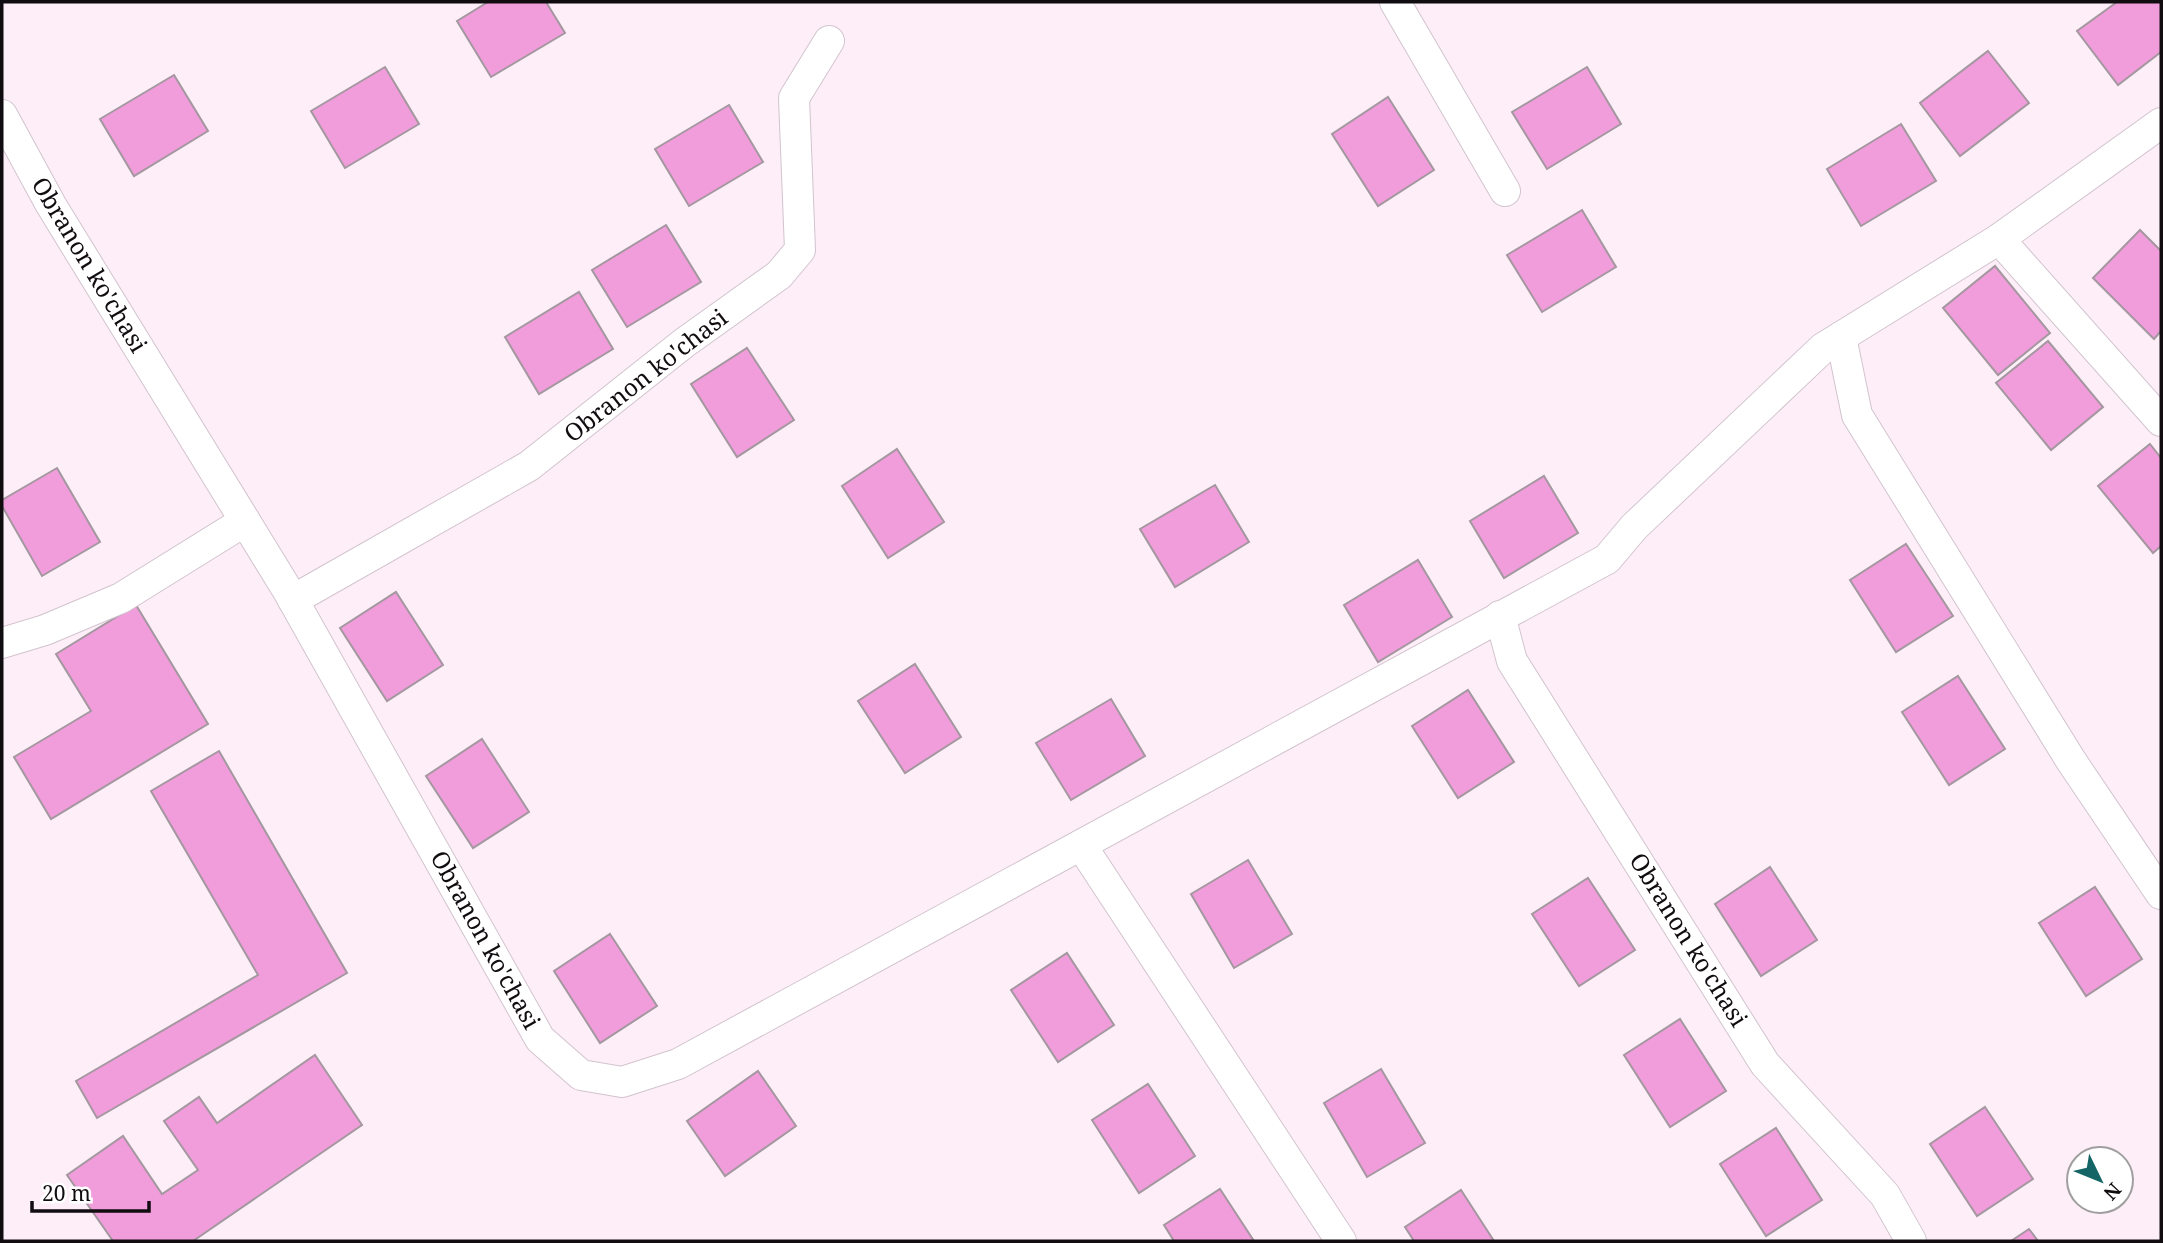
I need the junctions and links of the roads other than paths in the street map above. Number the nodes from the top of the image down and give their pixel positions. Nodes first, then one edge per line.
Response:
1 (1395, 2) edge
2 (830, 41) dead end
3 (2, 115) edge
4 (2161, 123) edge
5 (1505, 191) dead end
6 (1999, 239) junction
7 (1841, 337) junction
8 (2161, 421) edge
9 (245, 521) junction
10 (293, 600) junction
11 (1500, 617) junction
12 (2, 643) edge
13 (1081, 845) junction
14 (2161, 894) edge
15 (1341, 1241) edge
16 (1911, 1241) edge

1 - 5 street
2 - 10 street, Obranon ko'chasi
3 - 9 street, Obranon ko'chasi
4 - 6 street, Obranon ko'chasi
6 - 7 street, Obranon ko'chasi
6 - 8 street
7 - 11 street, Obranon ko'chasi
7 - 14 street
9 - 10 street, Obranon ko'chasi
9 - 12 street
10 - 13 street, Obranon ko'chasi
11 - 13 street, Obranon ko'chasi
11 - 16 street, Obranon ko'chasi
13 - 15 street

